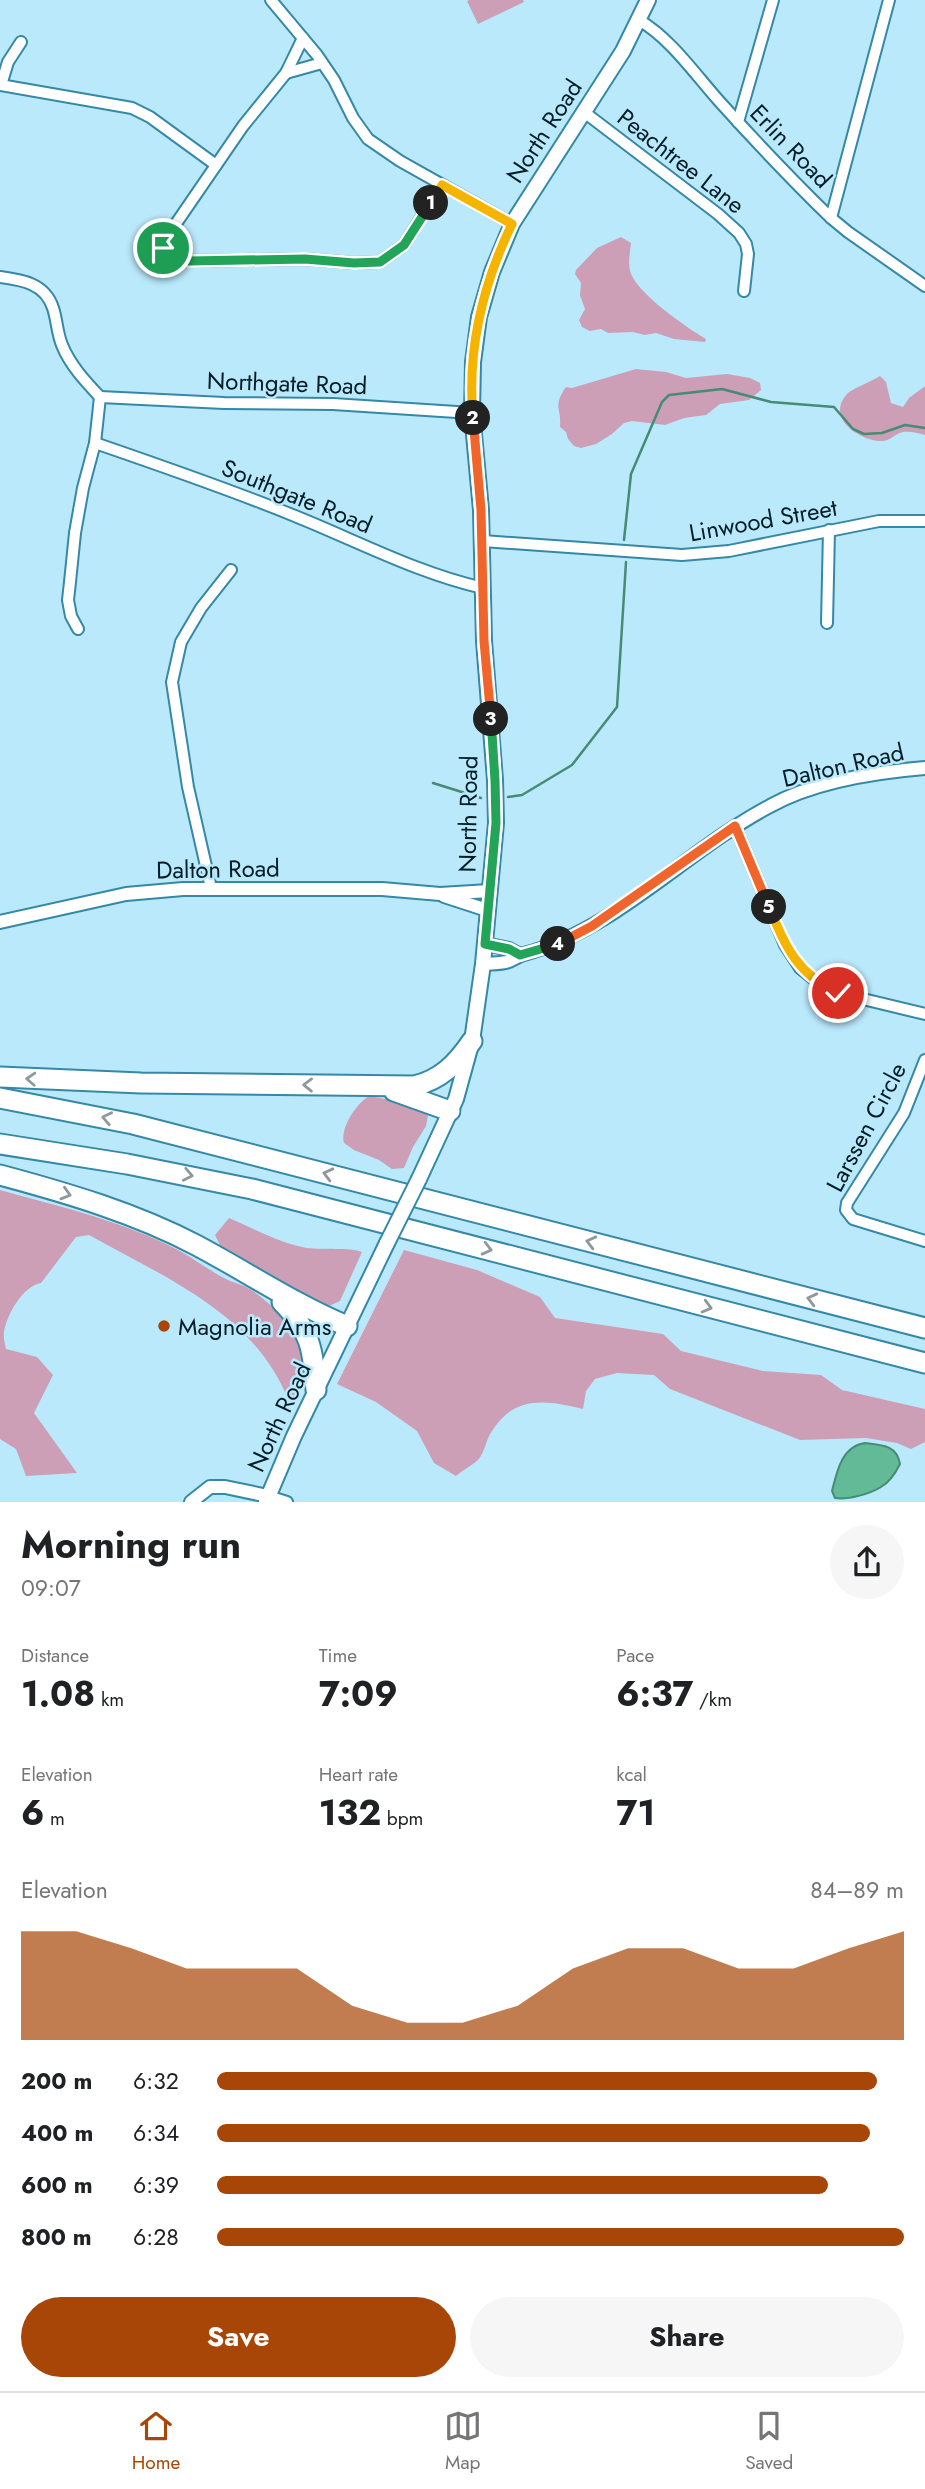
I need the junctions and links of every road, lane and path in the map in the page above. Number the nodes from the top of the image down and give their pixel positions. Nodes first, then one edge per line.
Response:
1 (271, 0) edge
2 (648, 0) edge
3 (774, 0) edge
4 (889, 0) edge
5 (639, 20) junction
6 (303, 38) junction
7 (21, 42) dead end
8 (322, 63) junction
9 (286, 73) junction
10 (0, 85) edge
11 (584, 112) junction
12 (738, 122) junction
13 (216, 165) junction
14 (442, 185) junction
15 (831, 218) junction
16 (512, 224) junction
17 (0, 277) edge
18 (925, 286) edge
19 (744, 291) dead end
20 (100, 397) junction
21 (472, 413) junction
22 (95, 443) junction
23 (925, 521) edge
24 (830, 530) junction
25 (483, 541) junction
26 (231, 570) dead end
27 (483, 588) junction
28 (827, 623) dead end
29 (78, 629) dead end
30 (925, 768) edge
31 (735, 826) junction
32 (211, 888) junction
33 (489, 891) junction
34 (440, 894) junction
35 (487, 911) junction
36 (0, 922) edge
37 (485, 944) junction
38 (520, 955) junction
39 (483, 964) junction
40 (925, 1014) edge
41 (472, 1041) junction
42 (925, 1060) edge
43 (0, 1077) edge
44 (376, 1087) junction
45 (0, 1098) edge
46 (450, 1111) junction
47 (0, 1144) edge
48 (0, 1175) edge
49 (925, 1241) edge
50 (248, 1276) junction
51 (347, 1326) junction
52 (925, 1326) edge
53 (925, 1363) edge
54 (316, 1390) junction
55 (267, 1499) edge
56 (191, 1502) edge
57 (287, 1502) edge

1 - 6 street
2 - 5 main road, North Road
3 - 12 street
4 - 15 street
5 - 11 main road, North Road
5 - 12 street, Erlin Road
6 - 8 street
6 - 9 street
7 - 10 street
8 - 9 street
8 - 14 street
9 - 13 street
10 - 13 street
11 - 16 main road, North Road
11 - 19 street, Peachtree Lane
12 - 15 street, Erlin Road
13 - 14 street
14 - 16 street
15 - 18 street, Erlin Road
16 - 21 main road, North Road
17 - 20 street
20 - 21 street, Northgate Road
20 - 22 street
21 - 25 main road, North Road
22 - 27 street, Southgate Road
22 - 29 street
23 - 24 street, Linwood Street
24 - 25 street, Linwood Street
24 - 28 street
25 - 27 main road, North Road
26 - 32 street
27 - 33 main road, North Road
30 - 31 street, Dalton Road
31 - 38 street, Dalton Road
31 - 40 street
32 - 34 street, Dalton Road
32 - 36 street, Dalton Road
33 - 34 street, Dalton Road
33 - 35 main road, North Road
34 - 35 street, Dalton Road
35 - 37 main road, North Road
37 - 38 street
37 - 39 main road, North Road
38 - 39 street, Dalton Road
39 - 41 main road, North Road
41 - 44 highway
41 - 46 main road, North Road
42 - 49 street, Larssen Circle
44 -> 43 highway
44 - 46 highway
52 -> 45 highway
46 - 51 main road, North Road, bridge
47 -> 53 highway
48 -> 50 highway
50 - 51 highway
50 - 54 highway
51 - 54 main road, North Road
54 - 55 main road, North Road
55 - 56 street
55 - 57 street

